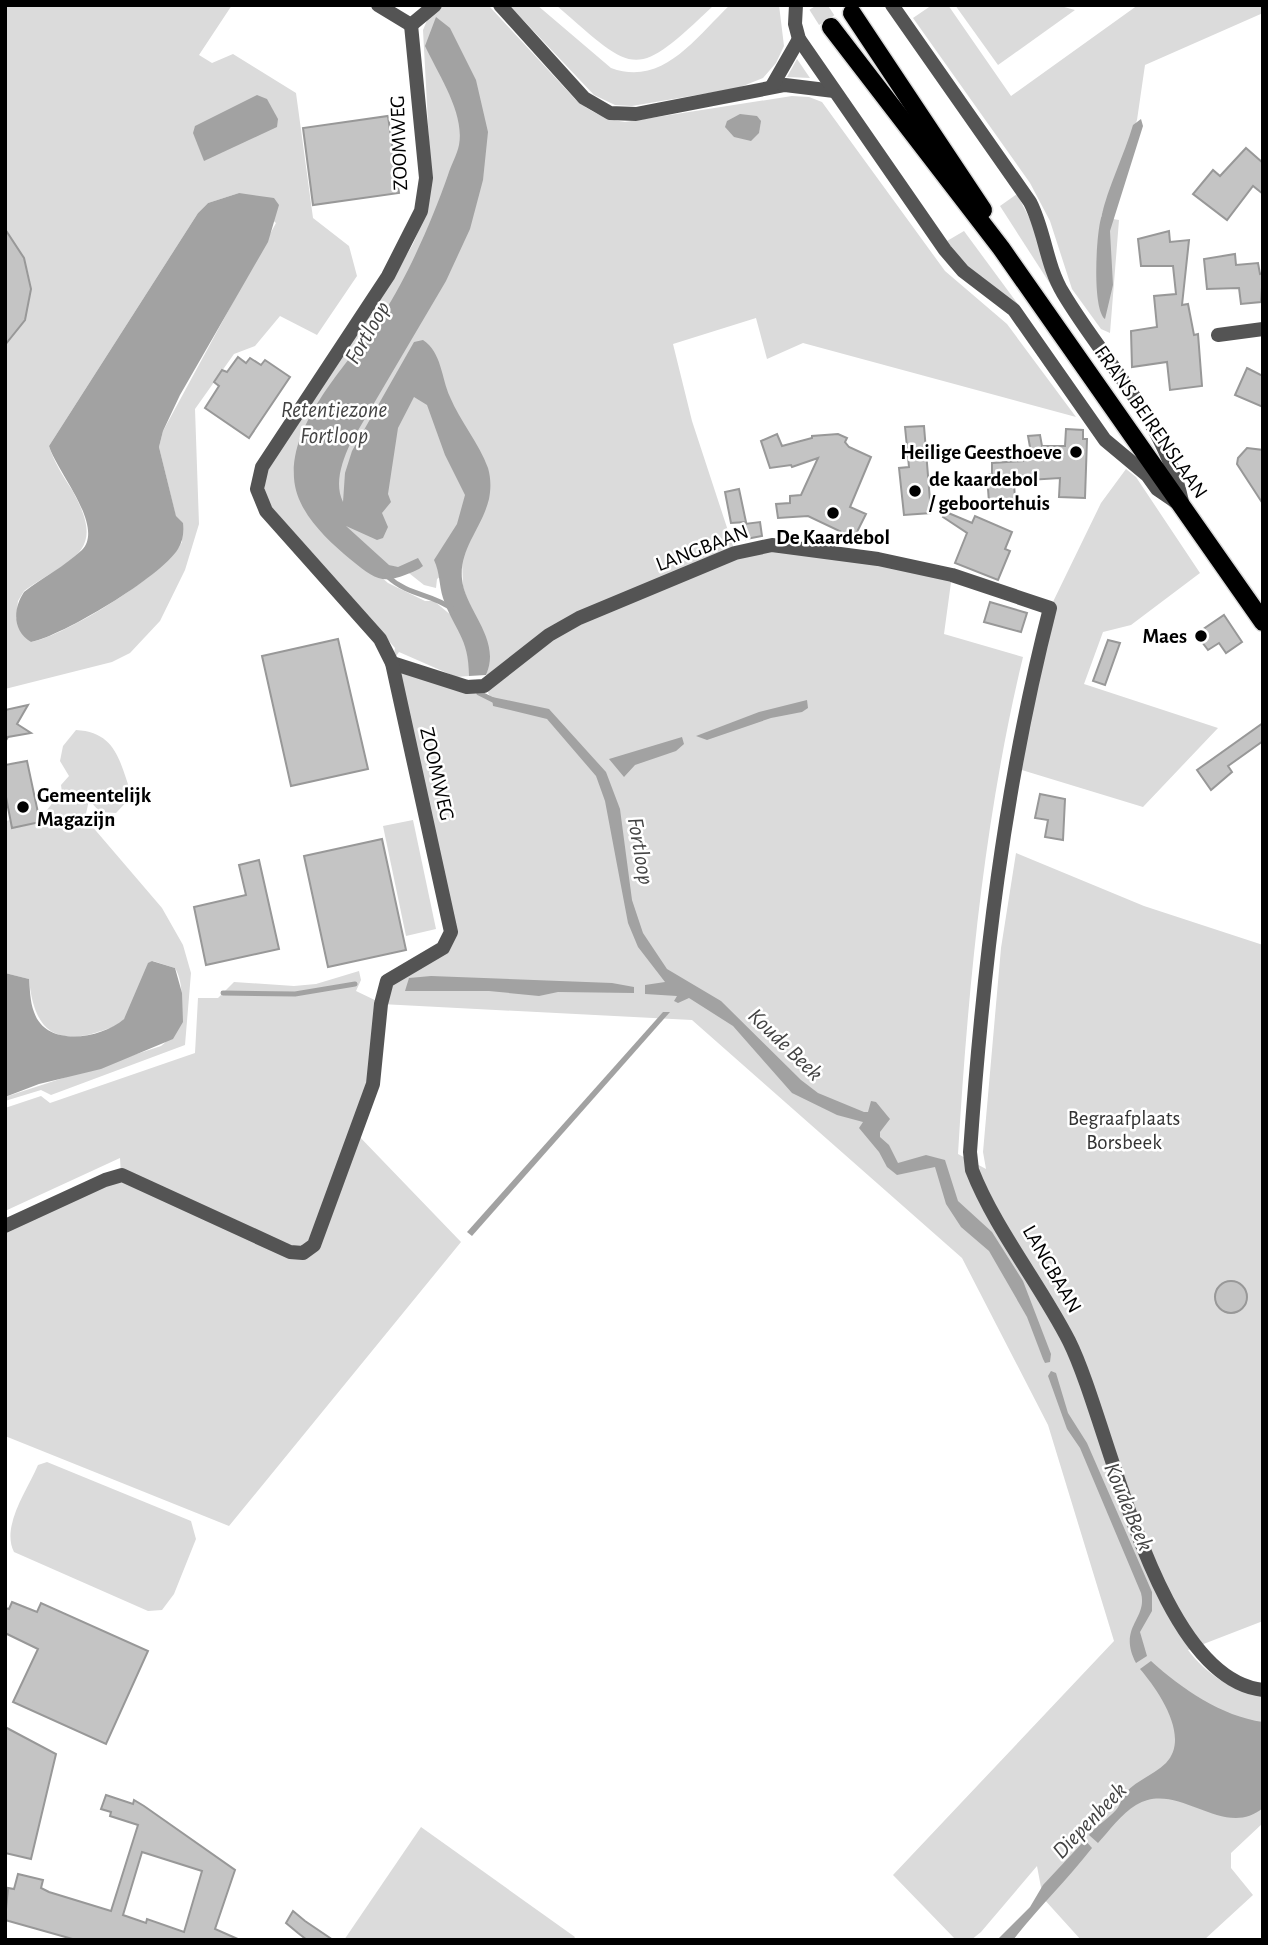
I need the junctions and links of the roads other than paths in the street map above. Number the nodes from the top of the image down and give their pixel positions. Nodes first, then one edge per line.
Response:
1 (378, 5) edge
2 (435, 5) edge
3 (500, 5) edge
4 (796, 5) edge
5 (892, 5) edge
6 (852, 13) dead end
7 (411, 24) junction
8 (831, 27) tunnel mouth
9 (799, 38) junction
10 (772, 86) junction
11 (834, 91) junction
12 (1001, 248) junction
13 (1263, 329) edge
14 (1218, 335) dead end
15 (1182, 507) junction
16 (1263, 622) edge
17 (392, 663) junction
18 (5, 1226) edge
19 (1263, 1690) edge

1 - 7 street
2 - 7 street
3 - 10 street
4 - 9 street
5 - 15 street
6 - 12 main road, FRANS BEIRENSLAAN
7 - 17 street, ZOOMWEG
8 - 12 main road, FRANS BEIRENSLAAN
9 - 10 street
9 - 11 street
10 - 11 street
11 - 15 street
12 - 15 main road, FRANS BEIRENSLAAN
13 - 14 street
15 - 16 main road, FRANS BEIRENSLAAN
17 - 18 street, ZOOMWEG
17 - 19 street, LANGBAAN

